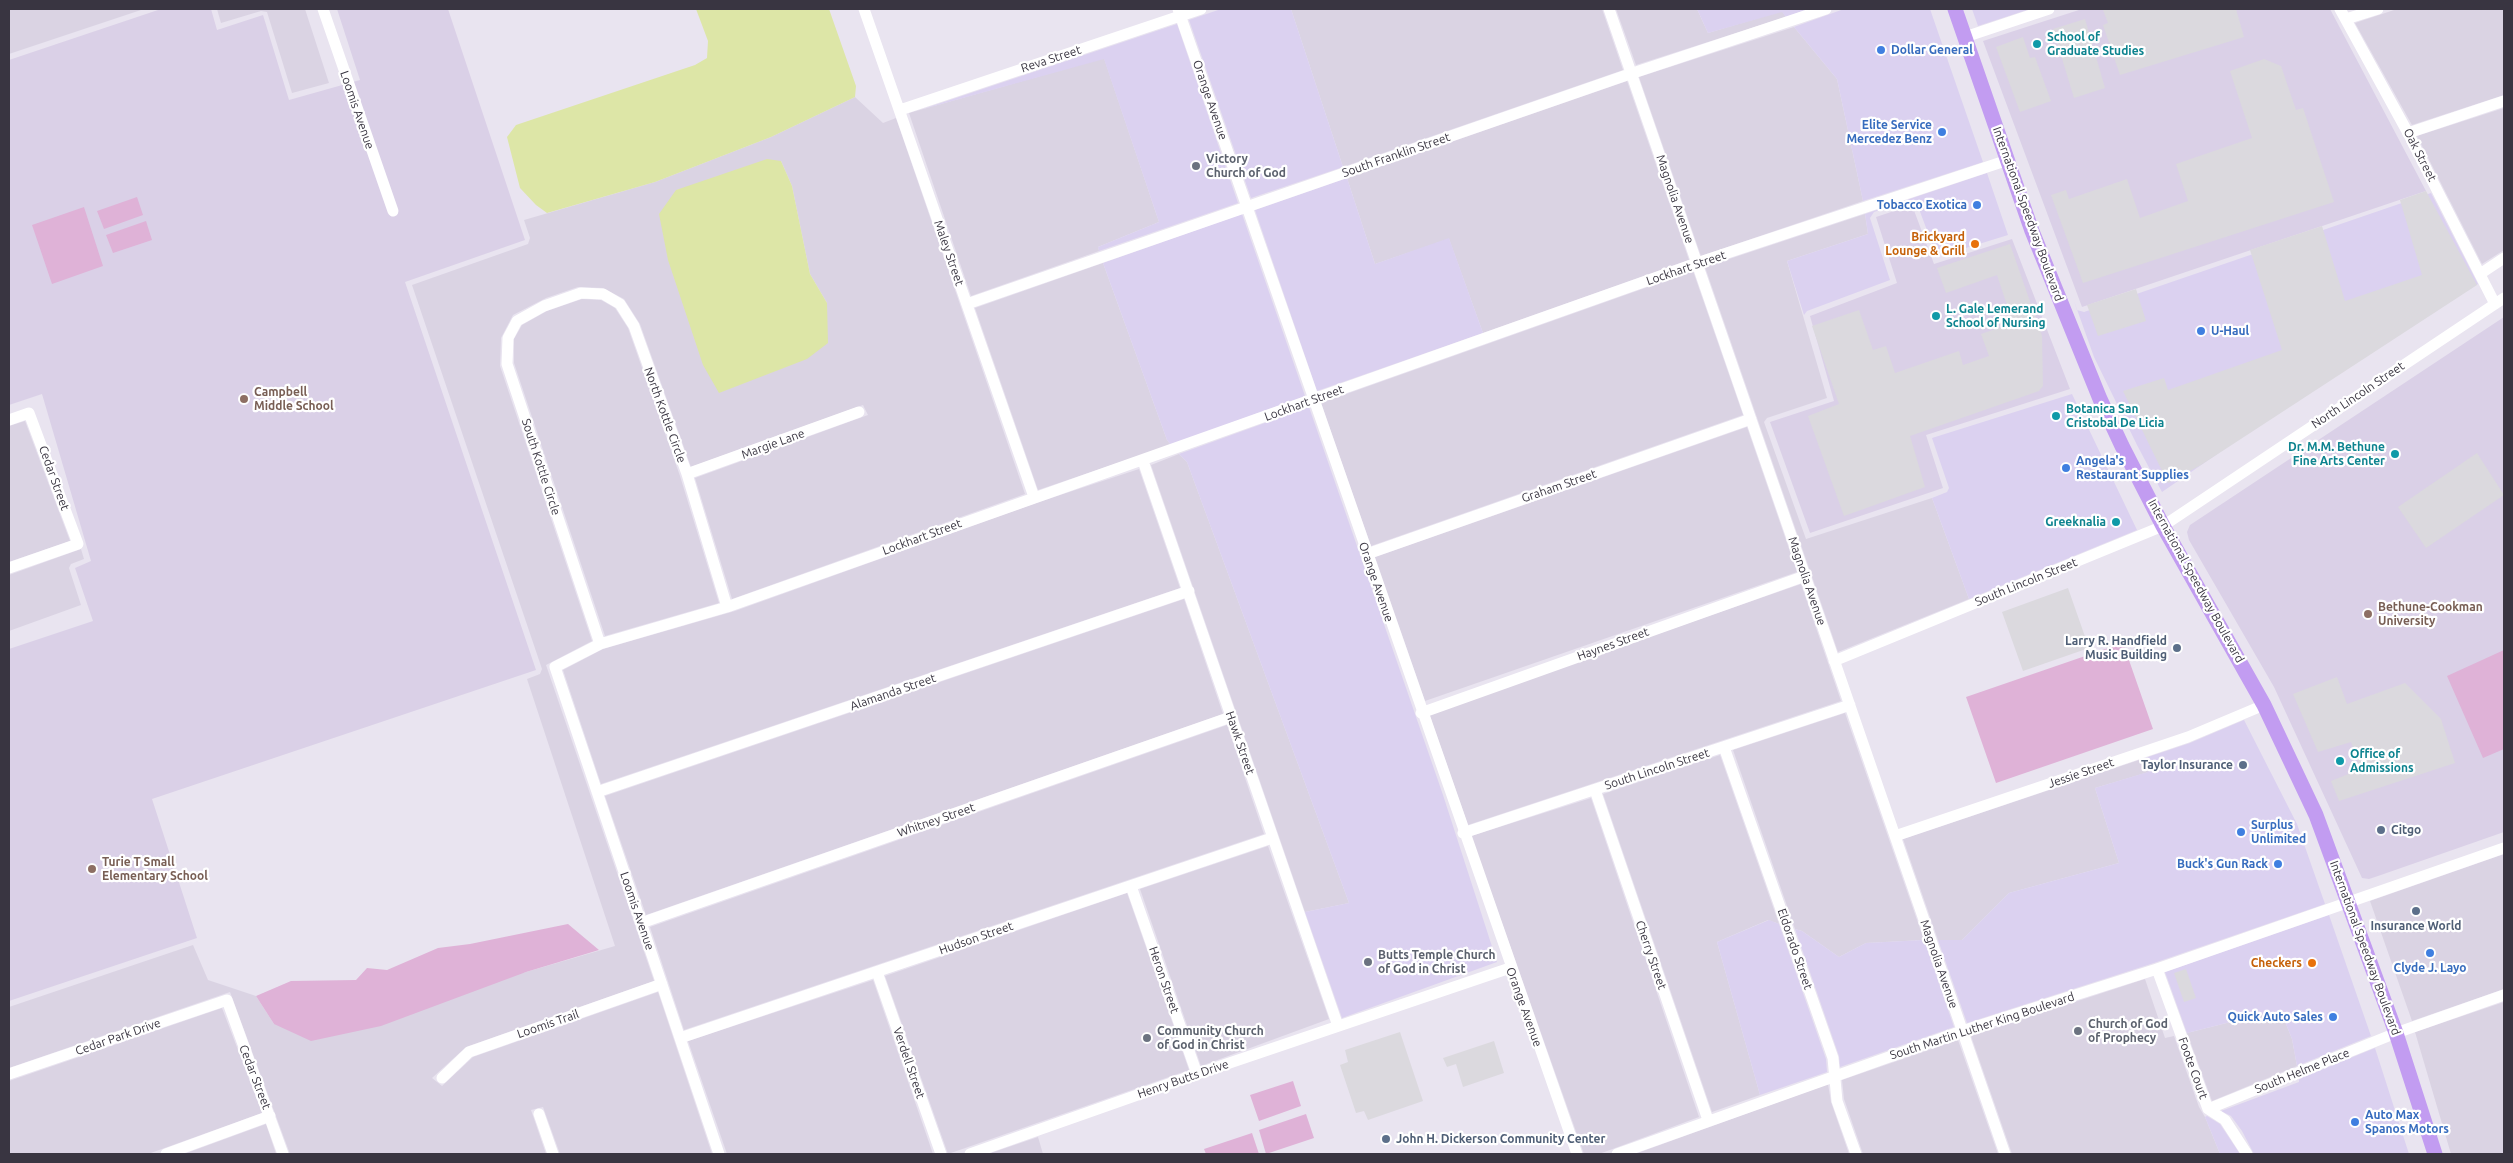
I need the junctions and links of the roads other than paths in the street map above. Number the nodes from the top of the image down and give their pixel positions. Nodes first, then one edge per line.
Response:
1 (323, 9) edge
2 (864, 9) edge
3 (1201, 9) edge
4 (1609, 9) edge
5 (1826, 9) edge
6 (1955, 9) edge
7 (2049, 9) edge
8 (2378, 9) edge
9 (1180, 12) edge
10 (2343, 14) edge
11 (1965, 37) junction
12 (1631, 73) junction
13 (2504, 101) edge
14 (900, 110) junction
15 (2408, 132) junction
16 (2008, 160) junction
17 (1246, 206) junction
18 (393, 211) dead end
19 (2504, 258) edge
20 (1697, 264) junction
21 (2480, 274) junction
22 (2500, 301) edge
23 (967, 304) junction
24 (544, 306) joint
25 (1313, 399) junction
26 (859, 412) dead end
27 (1751, 419) junction
28 (9, 420) edge
29 (1143, 461) junction
30 (686, 474) junction
31 (1034, 498) junction
32 (2163, 526) junction
33 (1367, 554) junction
34 (9, 568) edge
35 (1805, 576) junction
36 (1189, 592) junction
37 (727, 607) junction
38 (600, 644) junction
39 (1834, 661) junction
40 (555, 667) joint
41 (1850, 705) junction
42 (2264, 705) junction
43 (1422, 713) junction
44 (1232, 717) junction
45 (1724, 747) junction
46 (1595, 790) junction
47 (597, 792) junction
48 (1463, 833) junction
49 (1895, 836) junction
50 (1272, 838) junction
51 (2504, 848) edge
52 (1131, 886) junction
53 (2349, 902) junction
54 (642, 924) junction
55 (1510, 968) junction
56 (2157, 969) junction
57 (877, 972) junction
58 (662, 984) junction
59 (2504, 995) edge
60 (226, 1000) joint
61 (1338, 1026) junction
62 (1962, 1031) junction
63 (2396, 1032) junction
64 (680, 1038) junction
65 (9, 1074) edge
66 (1197, 1074) junction
67 (1834, 1076) junction
68 (442, 1078) dead end
69 (2208, 1109) junction
70 (539, 1114) dead end
71 (270, 1116) junction
72 (1708, 1120) junction
73 (166, 1154) edge
74 (283, 1154) edge
75 (553, 1154) edge
76 (720, 1154) edge
77 (940, 1154) edge
78 (970, 1154) edge
79 (1576, 1154) edge
80 (1617, 1154) edge
81 (1856, 1154) edge
82 (2005, 1154) edge
83 (2247, 1154) edge
84 (2434, 1154) edge

1 - 18 street, Loomis Avenue
2 - 14 street, Maley Street
3 - 9 street, Reva Street
4 - 12 street, Magnolia Avenue
5 - 12 street, South Franklin Street
6 - 11 main road, International Speedway Boulevard
7 - 11 street
8 - 10 street
9 - 14 street, Reva Street
9 - 17 street, Orange Avenue
10 - 15 street, Oak Street
11 - 16 main road, International Speedway Boulevard
12 - 17 street, South Franklin Street
12 - 20 street, Magnolia Avenue
13 - 15 street
14 - 23 street, Maley Street
15 - 21 street, Oak Street
16 - 20 street, Lockhart Street
16 - 32 main road, International Speedway Boulevard
17 - 23 street, South Franklin Street
17 - 25 street, Orange Avenue
19 - 21 street
20 - 25 street, Lockhart Street
20 - 27 street, Magnolia Avenue
21 - 22 street, Oak Street
22 - 32 street, North Lincoln Street
23 - 31 street, Maley Street
24 - 30 street, North Kottle Circle
24 - 38 street, South Kottle Circle
25 - 29 street, Lockhart Street
25 - 33 street, Orange Avenue
26 - 30 street, Margie Lane
27 - 33 street, Graham Street
27 - 35 street, Magnolia Avenue
28 - 34 street, Cedar Street
29 - 31 street, Lockhart Street
29 - 36 street, Hawk Street
30 - 37 street, North Kottle Circle
31 - 37 street, Lockhart Street
32 - 39 street, South Lincoln Street
32 - 42 main road, International Speedway Boulevard
33 - 43 street, Orange Avenue
35 - 39 street, Magnolia Avenue
35 - 43 street, Haynes Street
36 - 44 street, Hawk Street
36 - 47 street, Alamanda Street
37 - 38 street, Lockhart Street
38 - 40 street, Lockhart Street
39 - 41 street, Magnolia Avenue
40 - 47 street, Loomis Avenue
41 - 45 street, South Lincoln Street
41 - 49 street, Magnolia Avenue
42 - 49 street, Jessie Street
42 - 53 main road, International Speedway Boulevard
43 - 48 street, Orange Avenue
44 - 50 street, Hawk Street
44 - 54 street, Whitney Street
45 - 46 street, South Lincoln Street
45 - 67 street, Eldorado Street
46 - 48 street, South Lincoln Street
46 - 72 street, Cherry Street
47 - 54 street, Loomis Avenue
48 - 55 street, Orange Avenue
49 - 62 street, Magnolia Avenue
50 - 52 street, Hudson Street
50 - 61 street, Hawk Street
51 - 53 street, South Martin Luther King Boulevard
52 - 57 street, Hudson Street
52 - 66 street, Heron Street
53 - 56 street, South Martin Luther King Boulevard
53 - 63 main road, International Speedway Boulevard
54 - 58 street, Loomis Avenue
55 - 61 street, Henry Butts Drive
55 - 79 street, Orange Avenue
56 - 62 street, South Martin Luther King Boulevard
56 - 69 street, Foote Court
57 - 64 street, Hudson Street
57 - 77 street, Verdell Street
58 - 64 street, Loomis Avenue
58 - 68 street, Loomis Trail
59 - 63 street, South Helme Place
60 - 65 street, Cedar Park Drive
60 - 71 street, Cedar Street
61 - 66 street, Henry Butts Drive
62 - 67 street, South Martin Luther King Boulevard
62 - 82 street, Magnolia Avenue
63 - 69 street, South Helme Place
63 - 84 main road, International Speedway Boulevard
64 - 76 street, Loomis Avenue
66 - 78 street, Henry Butts Drive
67 - 72 street, South Martin Luther King Boulevard
67 - 81 street, Eldorado Street
69 - 83 street, Foote Court
70 - 75 street
71 - 73 street
71 - 74 street, Cedar Street
72 - 80 street, South Martin Luther King Boulevard

